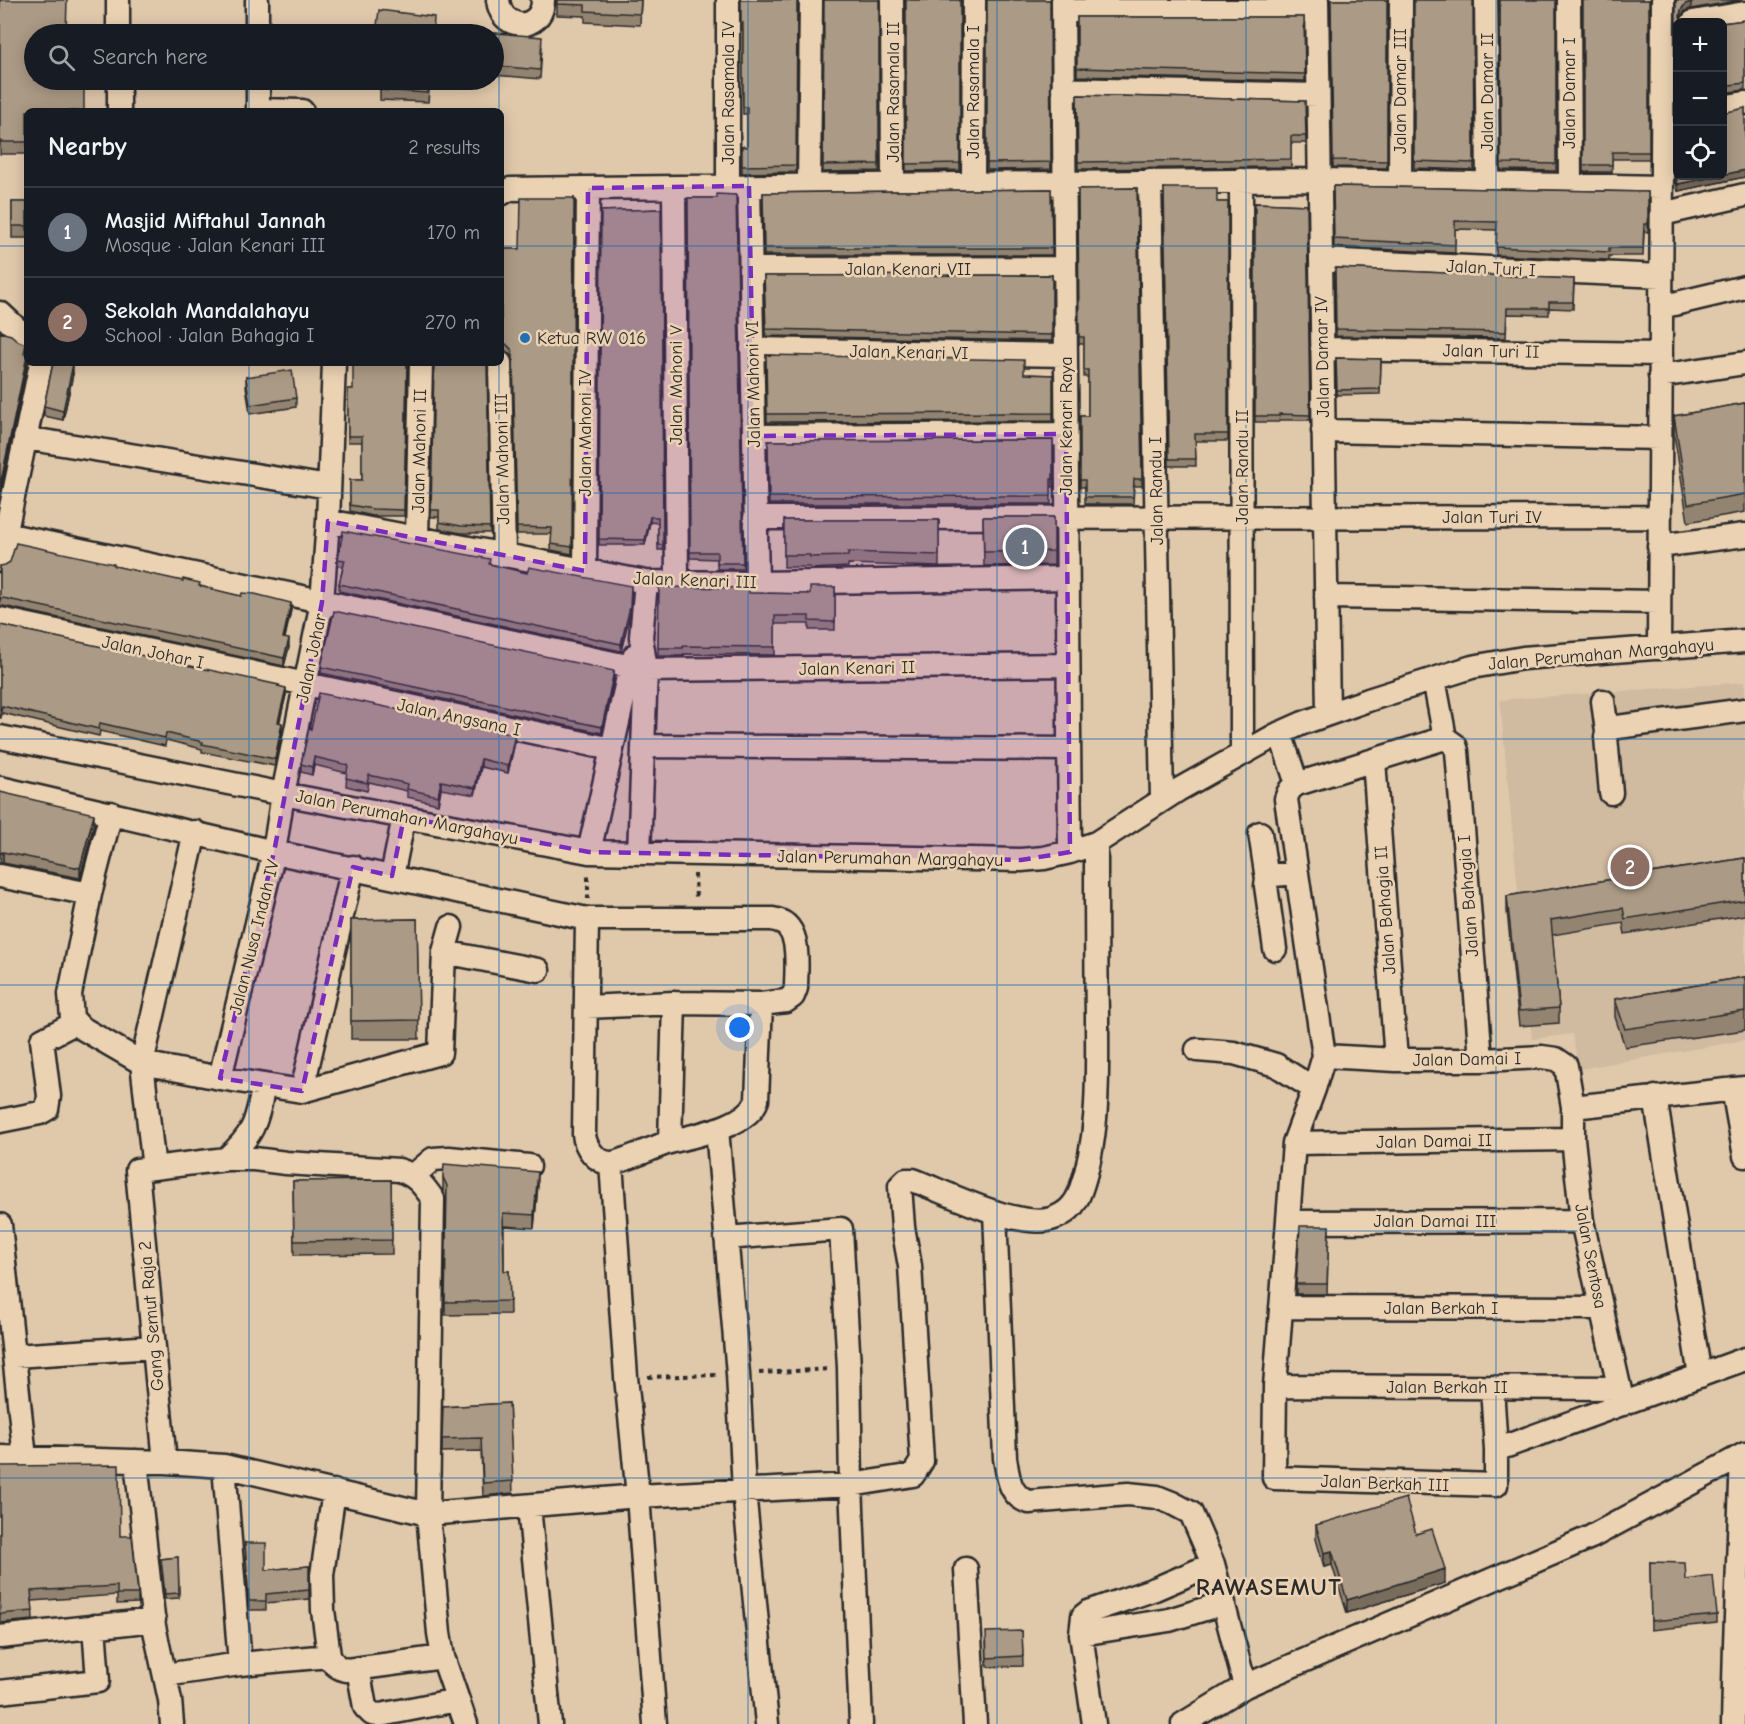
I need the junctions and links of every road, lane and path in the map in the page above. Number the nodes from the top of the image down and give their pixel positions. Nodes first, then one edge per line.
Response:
1 (118, 0) edge
2 (257, 0) edge
3 (498, 0) edge
4 (543, 0) edge
5 (728, 0) edge
6 (811, 0) edge
7 (892, 0) edge
8 (974, 0) edge
9 (1401, 0) edge
10 (1486, 0) edge
11 (1569, 0) edge
12 (1663, 0) edge
13 (1063, 6) edge
14 (1317, 6) edge
15 (1745, 13) edge
16 (1716, 18) edge
17 (118, 24) edge
18 (257, 24) edge
19 (1670, 27) edge
20 (118, 90) edge
21 (258, 90) edge
22 (1063, 90) junction
23 (1318, 95) junction
24 (1745, 103) edge
25 (1727, 106) edge
26 (119, 108) edge
27 (258, 108) edge
28 (1670, 118) edge
29 (1241, 180) junction
30 (1320, 180) junction
31 (1150, 181) junction
32 (1400, 181) junction
33 (1064, 182) junction
34 (973, 183) junction
35 (1488, 183) junction
36 (893, 184) junction
37 (809, 185) junction
38 (1570, 185) junction
39 (739, 186) junction
40 (1662, 187) junction
41 (588, 188) junction
42 (674, 188) junction
43 (504, 192) edge
44 (1745, 195) edge
45 (1662, 214) junction
46 (1321, 260) junction
47 (1065, 268) junction
48 (750, 269) junction
49 (1661, 276) junction
50 (1745, 287) edge
51 (1661, 307) junction
52 (0, 314) edge
53 (24, 335) edge
54 (1322, 348) junction
55 (752, 350) junction
56 (1066, 355) junction
57 (1745, 363) edge
58 (1661, 365) junction
59 (41, 366) edge
60 (334, 366) edge
61 (421, 366) edge
62 (500, 366) edge
63 (1323, 431) junction
64 (1066, 434) junction
65 (754, 435) junction
66 (25, 438) junction
67 (1660, 438) junction
68 (329, 487) junction
69 (1067, 517) junction
70 (1156, 517) junction
71 (1242, 517) junction
72 (1324, 517) junction
73 (1660, 517) junction
74 (755, 518) junction
75 (328, 521) junction
76 (5, 534) junction
77 (1745, 535) edge
78 (417, 538) junction
79 (1659, 546) junction
80 (504, 556) junction
81 (0, 560) edge
82 (585, 571) junction
83 (1067, 579) junction
84 (646, 582) junction
85 (677, 582) junction
86 (757, 583) junction
87 (1326, 597) junction
88 (322, 602) junction
89 (1659, 602) junction
90 (0, 619) edge
91 (1745, 641) edge
92 (1659, 648) junction
93 (1068, 665) junction
94 (638, 669) junction
95 (1434, 679) junction
96 (305, 684) junction
97 (1603, 701) dead end
98 (1745, 710) edge
99 (1328, 713) junction
100 (1607, 732) junction
101 (1280, 733) junction
102 (0, 737) edge
103 (1445, 738) junction
104 (643, 746) junction
105 (1069, 748) junction
106 (612, 749) junction
107 (1242, 754) junction
108 (1374, 760) junction
109 (1297, 784) junction
110 (0, 788) edge
111 (1611, 793) dead end
112 (1162, 800) junction
113 (283, 801) junction
114 (111, 813) junction
115 (404, 817) junction
116 (195, 832) junction
117 (1260, 833) dead end
118 (1096, 843) junction
119 (276, 844) junction
120 (589, 852) junction
121 (1070, 852) junction
122 (639, 853) junction
123 (694, 855) junction
124 (395, 861) junction
125 (353, 867) junction
126 (1297, 873) junction
127 (0, 876) edge
128 (1267, 879) junction
129 (90, 894) junction
130 (587, 920) junction
131 (697, 920) junction
132 (451, 927) dead end
133 (1275, 949) dead end
134 (444, 952) junction
135 (538, 970) dead end
136 (674, 1003) junction
137 (761, 1004) junction
138 (586, 1006) junction
139 (75, 1023) junction
140 (1197, 1050) dead end
141 (1324, 1056) junction
142 (1396, 1060) junction
143 (1481, 1060) junction
144 (142, 1063) junction
145 (220, 1078) junction
146 (264, 1085) junction
147 (1739, 1088) edge
148 (1314, 1089) junction
149 (302, 1091) junction
150 (1655, 1097) junction
151 (1573, 1107) junction
152 (0, 1121) edge
153 (717, 1130) junction
154 (1573, 1139) junction
155 (670, 1142) junction
156 (1294, 1143) junction
157 (1745, 1156) edge
158 (226, 1159) junction
159 (611, 1163) junction
160 (145, 1165) junction
161 (529, 1166) dead end
162 (414, 1175) junction
163 (995, 1212) junction
164 (1582, 1221) junction
165 (1288, 1222) junction
166 (0, 1225) edge
167 (726, 1238) junction
168 (1281, 1307) junction
169 (1601, 1308) junction
170 (154, 1347) junction
171 (14, 1356) junction
172 (1745, 1359) edge
173 (1700, 1376) junction
174 (1275, 1386) junction
175 (1492, 1387) junction
176 (1621, 1396) junction
177 (1496, 1450) junction
178 (1743, 1455) edge
179 (0, 1457) edge
180 (25, 1458) junction
181 (136, 1461) junction
182 (165, 1462) junction
183 (224, 1466) junction
184 (851, 1485) junction
185 (334, 1491) junction
186 (744, 1491) junction
187 (638, 1496) junction
188 (529, 1506) junction
189 (428, 1514) junction
190 (1213, 1564) junction
191 (966, 1569) dead end
192 (1224, 1603) junction
193 (153, 1620) junction
194 (94, 1626) junction
195 (1081, 1634) junction
196 (0, 1637) edge
197 (1740, 1644) edge
198 (329, 1656) junction
199 (443, 1657) junction
200 (240, 1664) junction
201 (358, 1668) junction
202 (165, 1675) junction
203 (1245, 1686) junction
204 (0, 1692) edge
205 (456, 1700) junction
206 (1210, 1717) edge
207 (172, 1724) edge
208 (466, 1724) edge
209 (550, 1724) edge
210 (655, 1724) edge
211 (767, 1724) edge
212 (861, 1724) edge
213 (975, 1724) edge
214 (1094, 1724) edge
215 (1182, 1724) edge
216 (1733, 1724) edge

1 - 17 street
2 - 18 street
3 - 4 street
5 - 39 street, Jalan Rasamala IV
6 - 37 street
7 - 36 street, Jalan Rasamala II
8 - 34 street, Jalan Rasamala I
9 - 32 street, Jalan Damar III
10 - 35 street, Jalan Damar II
11 - 38 street, Jalan Damar I
12 - 19 street
13 - 14 street
13 - 22 street, Jalan Kenari Raya
14 - 23 street, Jalan Damar IV
15 - 16 street
19 - 28 street
20 - 26 street
21 - 27 street
22 - 23 street
22 - 33 street, Jalan Kenari Raya
23 - 30 street, Jalan Damar IV
24 - 25 street
28 - 40 street
29 - 30 street
29 - 31 street
29 - 71 street, Jalan Randu II
30 - 32 street
30 - 46 street, Jalan Damar IV
31 - 33 street
31 - 70 street, Jalan Randu I
32 - 35 street
33 - 34 street
33 - 47 street, Jalan Kenari Raya
34 - 36 street
35 - 38 street
36 - 37 street
37 - 39 street
38 - 40 street
39 - 42 street
39 - 48 street, Jalan Mahoni VI
40 - 45 street
41 - 42 street
41 - 43 street
41 - 82 street, Jalan Mahoni IV
42 - 85 street, Jalan Mahoni V
44 - 45 street
45 - 49 street
46 - 49 street, Jalan Turi I
46 - 54 street, Jalan Damar IV
47 - 48 street, Jalan Kenari VII
47 - 56 street, Jalan Kenari Raya
48 - 55 street, Jalan Mahoni VI
49 - 51 street
50 - 51 street
51 - 58 street
52 - 53 street
54 - 58 street, Jalan Turi II
54 - 63 street, Jalan Damar IV
55 - 56 street, Jalan Kenari VI
55 - 65 street, Jalan Mahoni VI
56 - 64 street, Jalan Kenari Raya
57 - 58 street, Jalan Turi II
58 - 67 street
59 - 66 street
60 - 68 street, Jalan Johar
61 - 78 street, Jalan Mahoni II
62 - 80 street, Jalan Mahoni III
63 - 67 street
63 - 72 street, Jalan Damar IV
64 - 65 street
64 - 69 street, Jalan Kenari Raya
65 - 74 street, Jalan Mahoni VI
66 - 68 street
66 - 76 street
67 - 73 street
68 - 75 street, Jalan Johar
69 - 70 street, Jalan Turi IV
69 - 74 street, Jalan Turi IV
69 - 83 street, Jalan Kenari Raya
70 - 71 street, Jalan Turi IV
70 - 112 street, Jalan Randu I
71 - 72 street, Jalan Turi IV
71 - 107 street, Jalan Randu II
72 - 73 street, Jalan Turi IV
72 - 87 street, Jalan Damar IV
73 - 79 street
74 - 86 street, Jalan Mahoni VI
75 - 78 street, Jalan Kenari III
75 - 88 street, Jalan Johar
76 - 81 street
76 - 88 street, Jalan Kenari II
77 - 79 street
78 - 80 street, Jalan Kenari III
79 - 89 street
80 - 82 street, Jalan Kenari III
82 - 84 street, Jalan Kenari III
83 - 86 street, Jalan Kenari III
83 - 93 street, Jalan Kenari Raya
84 - 85 street, Jalan Kenari III
84 - 94 street
85 - 86 street, Jalan Kenari III
87 - 89 street
87 - 99 street, Jalan Damar IV
88 - 94 street, Jalan Kenari II
88 - 96 street, Jalan Johar
89 - 92 street
90 - 96 street, Jalan Johar I
91 - 92 street, Jalan Perumahan Margahayu
92 - 95 street, Jalan Perumahan Margahayu
93 - 94 street, Jalan Kenari II
93 - 105 street, Jalan Kenari Raya
94 - 104 street
94 - 106 street
95 - 99 street, Jalan Perumahan Margahayu
95 - 103 street, Jalan Bahagia I
96 - 106 street, Jalan Angsana I
96 - 113 street, Jalan Johar
97 - 100 street
98 - 100 street
99 - 101 street, Jalan Perumahan Margahayu
100 - 111 street
101 - 107 street, Jalan Perumahan Margahayu
101 - 109 street
102 - 113 street, Jalan Perumahan Margahayu
103 - 108 street
103 - 143 street, Jalan Bahagia I
104 - 105 street
104 - 122 street
105 - 121 street, Jalan Kenari Raya
106 - 120 street
107 - 112 street, Jalan Perumahan Margahayu
108 - 109 street
108 - 142 street, Jalan Bahagia II
109 - 126 street
110 - 114 street
112 - 118 street, Jalan Perumahan Margahayu
113 - 115 street, Jalan Perumahan Margahayu
113 - 119 street, Jalan Nusa Indah IV
114 - 116 street
114 - 129 street
115 - 120 street, Jalan Perumahan Margahayu
115 - 124 street
116 - 119 street
116 - 144 street, Gang Semut Raja 2
117 - 128 street
118 - 121 street, Jalan Perumahan Margahayu
118 - 163 street
119 - 125 street
119 - 145 street, Jalan Nusa Indah IV
120 - 122 street, Jalan Perumahan Margahayu
120 - 130 path
121 - 123 street, Jalan Perumahan Margahayu
122 - 123 street, Jalan Perumahan Margahayu
123 - 131 path
124 - 125 street
124 - 130 street
125 - 149 street
126 - 128 street
126 - 141 street
127 - 129 street
128 - 133 street
129 - 139 street
130 - 131 street
130 - 138 street
131 - 137 street
132 - 134 street
134 - 135 street
134 - 149 street
136 - 137 street
136 - 138 street
136 - 155 street
137 - 153 street
138 - 159 street
139 - 144 street
139 - 152 street
140 - 148 street
141 - 142 street, Jalan Damai I
141 - 148 street
142 - 143 street, Jalan Damai I
143 - 151 street, Jalan Damai I
144 - 145 street
144 - 160 street, Gang Semut Raja 2
145 - 146 street
146 - 149 street
146 - 158 street
147 - 150 street
147 - 157 street
148 - 156 street
150 - 151 street
150 - 173 street
151 - 154 street, Jalan Sentosa
153 - 155 street
153 - 167 street
154 - 156 street, Jalan Damai II
154 - 164 street, Jalan Sentosa
155 - 159 street
156 - 165 street
158 - 160 street
158 - 162 street
159 - 187 street
160 - 170 street, Gang Semut Raja 2
161 - 162 street
162 - 189 street
163 - 184 street
163 - 190 street
164 - 165 street, Jalan Damai III
164 - 169 street, Jalan Sentosa
165 - 168 street
166 - 171 street
167 - 184 street
167 - 186 street
168 - 169 street, Jalan Berkah I
168 - 174 street
169 - 176 street, Jalan Sentosa
170 - 171 street
170 - 182 street, Gang Semut Raja 2
171 - 180 street
172 - 173 street
173 - 176 street
174 - 175 street, Jalan Berkah II
174 - 177 street, Jalan Berkah III
175 - 176 street, Jalan Berkah II
175 - 177 street
176 - 177 street
178 - 197 street
178 - 203 street
179 - 180 street
180 - 181 street
181 - 182 street
181 - 193 street
182 - 183 street
183 - 185 street
183 - 200 street
184 - 186 street
184 - 212 street
185 - 189 street
185 - 198 street
186 - 187 street
186 - 211 street
187 - 188 street
187 - 210 street
188 - 189 street
188 - 209 street
189 - 199 street
190 - 192 street
190 - 195 street
191 - 213 street
192 - 195 street
192 - 203 street
193 - 194 street
193 - 202 street
194 - 196 street
194 - 204 street
195 - 214 street
197 - 216 street
198 - 200 street
198 - 201 street
199 - 201 street
199 - 205 street
200 - 202 street
201 - 205 street
202 - 207 street
203 - 206 street
205 - 208 street
206 - 215 street

